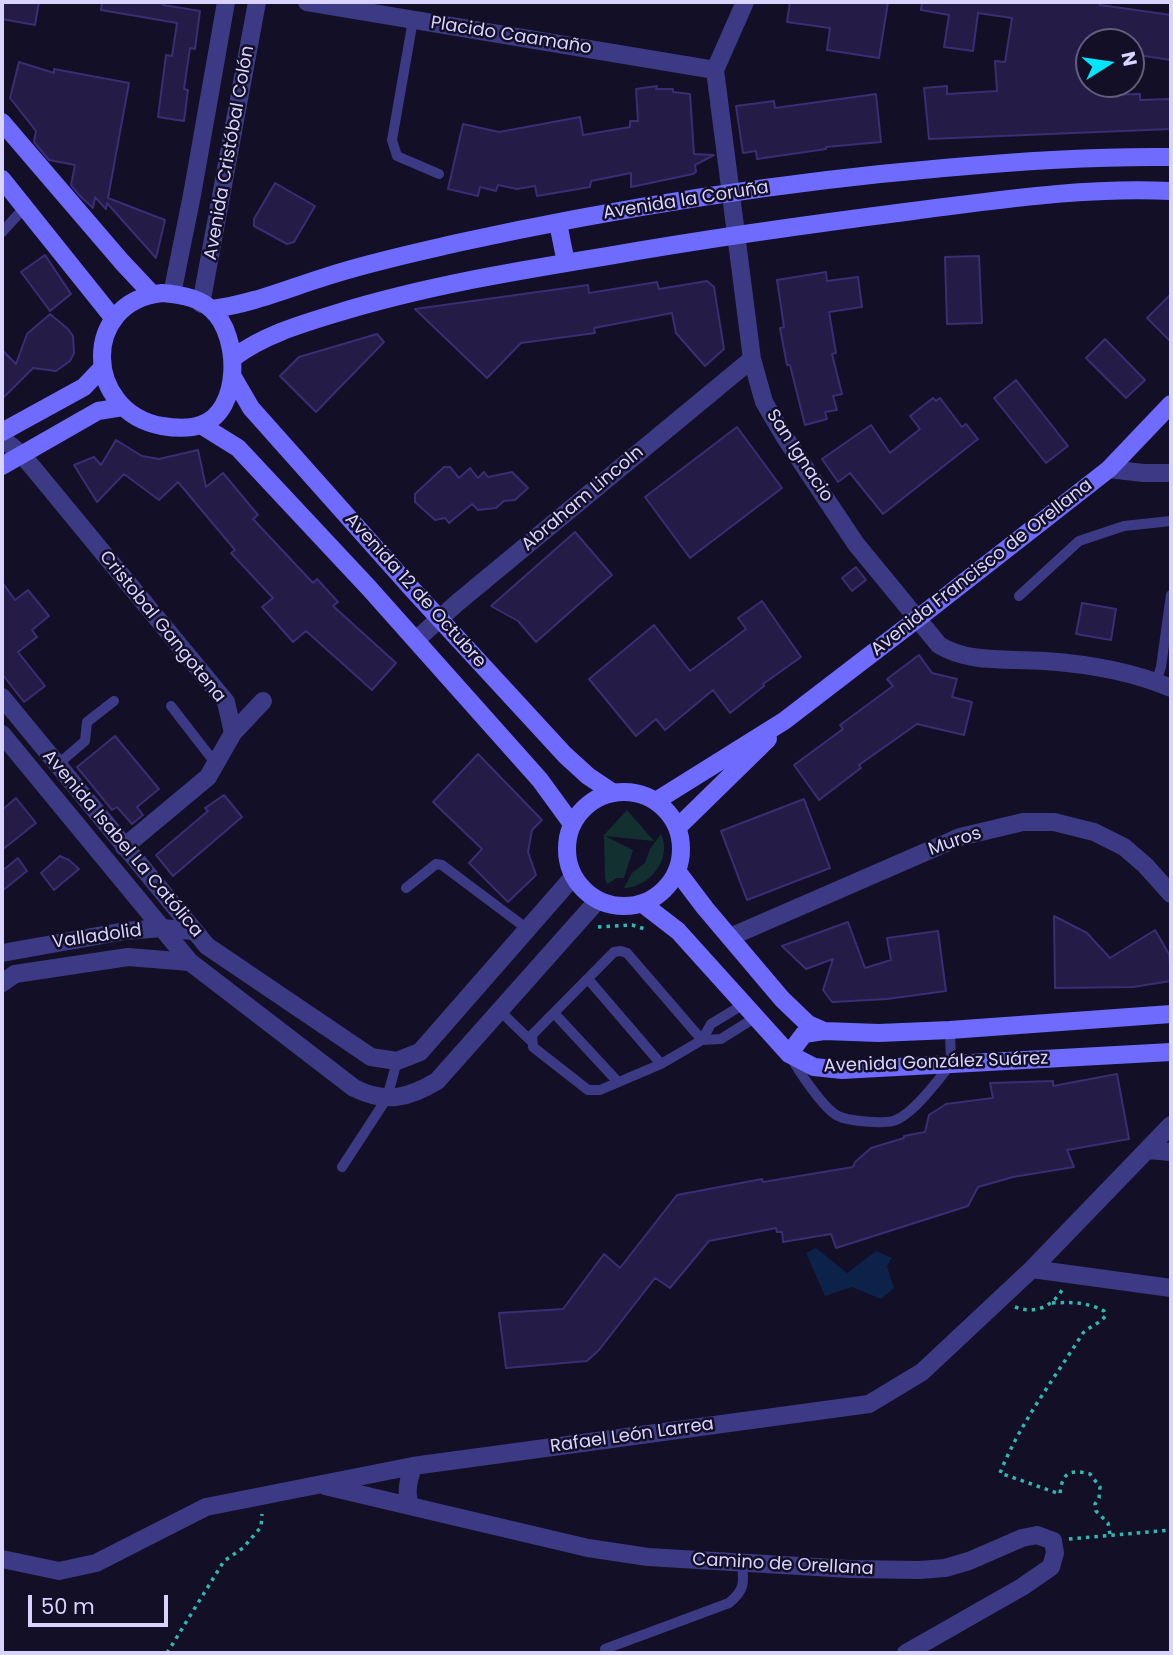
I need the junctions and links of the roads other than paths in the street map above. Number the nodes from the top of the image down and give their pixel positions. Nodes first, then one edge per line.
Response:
1 (226, 2) edge
2 (257, 2) edge
3 (307, 2) edge
4 (745, 2) edge
5 (412, 20) junction
6 (715, 70) junction
7 (2, 122) edge
8 (1171, 158) edge
9 (439, 174) dead end
10 (2, 179) edge
11 (732, 191) junction
12 (1171, 191) edge
13 (26, 207) junction
14 (558, 223) junction
15 (2, 232) edge
16 (736, 234) junction
17 (566, 263) junction
18 (152, 294) junction
19 (172, 294) junction
20 (206, 307) junction
21 (114, 319) junction
22 (233, 358) junction
23 (752, 359) junction
24 (102, 369) junction
25 (233, 377) junction
26 (1171, 404) edge
27 (123, 407) junction
28 (201, 425) junction
29 (2, 432) edge
30 (2, 438) edge
31 (22, 455) junction
32 (2, 466) edge
33 (1109, 469) junction
34 (1171, 472) edge
35 (1171, 521) edge
36 (1171, 595) edge
37 (1019, 596) dead end
38 (439, 619) junction
39 (917, 619) junction
40 (415, 640) junction
41 (1164, 685) edge
42 (2, 697) edge
43 (114, 701) dead end
44 (263, 701) dead end
45 (171, 706) dead end
46 (784, 721) junction
47 (233, 733) junction
48 (2, 734) edge
49 (216, 764) junction
50 (57, 765) junction
51 (612, 792) junction
52 (656, 802) junction
53 (572, 824) junction
54 (677, 828) junction
55 (124, 847) junction
56 (677, 871) junction
57 (573, 877) junction
58 (405, 888) dead end
59 (1171, 894) edge
60 (598, 900) junction
61 (643, 904) junction
62 (162, 928) junction
63 (526, 928) junction
64 (125, 931) junction
65 (192, 931) junction
66 (730, 937) junction
67 (3, 950) edge
68 (128, 957) junction
69 (190, 962) junction
70 (8, 979) edge
71 (588, 979) junction
72 (782, 999) junction
73 (500, 1011) junction
74 (554, 1013) junction
75 (753, 1014) junction
76 (1171, 1014) edge
77 (950, 1030) junction
78 (824, 1031) junction
79 (702, 1040) junction
80 (531, 1041) junction
81 (1171, 1052) edge
82 (789, 1055) junction
83 (397, 1061) junction
84 (661, 1064) junction
85 (951, 1064) junction
86 (618, 1082) junction
87 (387, 1098) junction
88 (1171, 1125) edge
89 (1148, 1150) junction
90 (1171, 1152) edge
91 (342, 1167) dead end
92 (1032, 1269) junction
93 (1171, 1289) edge
94 (414, 1466) junction
95 (318, 1484) junction
96 (410, 1506) junction
97 (2, 1559) edge
98 (742, 1563) junction
99 (605, 1649) dead end
100 (906, 1653) edge

1 - 19 street, Avenida Cristóbal Colón
2 - 20 street, Avenida Cristóbal Colón
3 - 5 street, Placido Caamaño
4 - 6 street
5 - 6 street, Placido Caamaño
5 - 9 lane
6 - 11 street, San Ignacio
7 - 18 main road
8 - 11 main road, Avenida la Coruña
10 - 13 main road
11 - 14 main road, Avenida la Coruña
11 - 16 street, San Ignacio
12 - 16 main road
13 - 15 lane
13 - 21 main road
14 - 17 main road
14 - 20 main road, Avenida la Coruña
16 - 17 main road
16 - 23 street, San Ignacio
17 - 22 main road
18 - 19 main road
18 - 21 main road
19 - 20 main road
20 - 22 main road
21 - 24 main road
22 - 25 main road
23 - 38 street, Abraham Lincoln
23 - 39 street, San Ignacio
24 - 27 main road
24 - 29 main road
25 - 28 main road
25 - 38 main road, Avenida 12 de Octubre
26 - 33 main road, Avenida Francisco de Orellana
27 - 28 main road
27 - 31 main road
28 - 40 main road, Avenida 12 de Octubre
30 - 31 street, Cristobal Gangotena
31 - 32 main road
31 - 47 street, Cristobal Gangotena
33 - 34 street
33 - 39 main road, Avenida Francisco de Orellana
35 - 37 lane
36 - 41 lane
38 - 40 street, Abraham Lincoln
38 - 51 main road, Avenida 12 de Octubre
39 - 41 street, San Ignacio
39 - 46 main road, Avenida Francisco de Orellana
40 - 53 main road, Avenida 12 de Octubre
42 - 50 street, Avenida Isabel La Católica
43 - 50 lane
44 - 47 street
45 - 49 lane
46 - 52 main road, Avenida Francisco de Orellana
46 - 54 main road, Avenida Francisco de Orellana
47 - 49 street
48 - 62 street, Avenida Isabel La Católica
49 - 55 street
50 - 55 street, Avenida Isabel La Católica
51 - 52 main road
51 - 53 main road
52 - 54 main road
53 - 57 main road
54 - 56 main road
55 - 65 street, Avenida Isabel La Católica
56 - 61 main road
56 - 66 main road, Avenida González Suárez
57 - 60 main road
57 - 63 street
58 - 63 lane
59 - 66 street, Muros
60 - 61 main road
60 - 73 street
61 - 75 main road, Avenida González Suárez
62 - 64 street, Valladolid
62 - 65 street, Valladolid
62 - 69 street, Avenida Isabel La Católica
63 - 83 street
64 - 67 street, Valladolid
64 - 68 street
65 - 83 street, Avenida Isabel La Católica
66 - 72 main road, Avenida González Suárez
67 - 70 street
68 - 69 street, Valladolid
68 - 70 street, Valladolid
69 - 87 street, Avenida Isabel La Católica
71 - 74 lane
71 - 79 lane
71 - 84 lane
72 - 75 main road
72 - 78 main road, Avenida González Suárez
73 - 80 lane
73 - 87 street
74 - 80 lane
74 - 86 lane
75 - 79 lane
75 - 79 lane
75 - 82 main road, Avenida González Suárez
76 - 77 main road, Avenida González Suárez
77 - 78 main road, Avenida González Suárez
77 - 85 lane
78 - 82 main road
79 - 84 lane
80 - 86 lane
81 - 85 main road, Avenida González Suárez
82 - 85 main road, Avenida González Suárez
82 - 85 lane
83 - 87 lane
84 - 86 lane
87 - 91 lane
88 - 89 street, Rafael León Larrea
89 - 90 street
89 - 92 street, Rafael León Larrea
92 - 93 street
92 - 94 street, Rafael León Larrea
94 - 95 street, Rafael León Larrea
94 - 96 street
95 - 96 street, Camino de Orellana
95 - 97 street, Rafael León Larrea
96 - 98 street, Camino de Orellana
98 - 99 lane
98 - 100 street, Camino de Orellana

